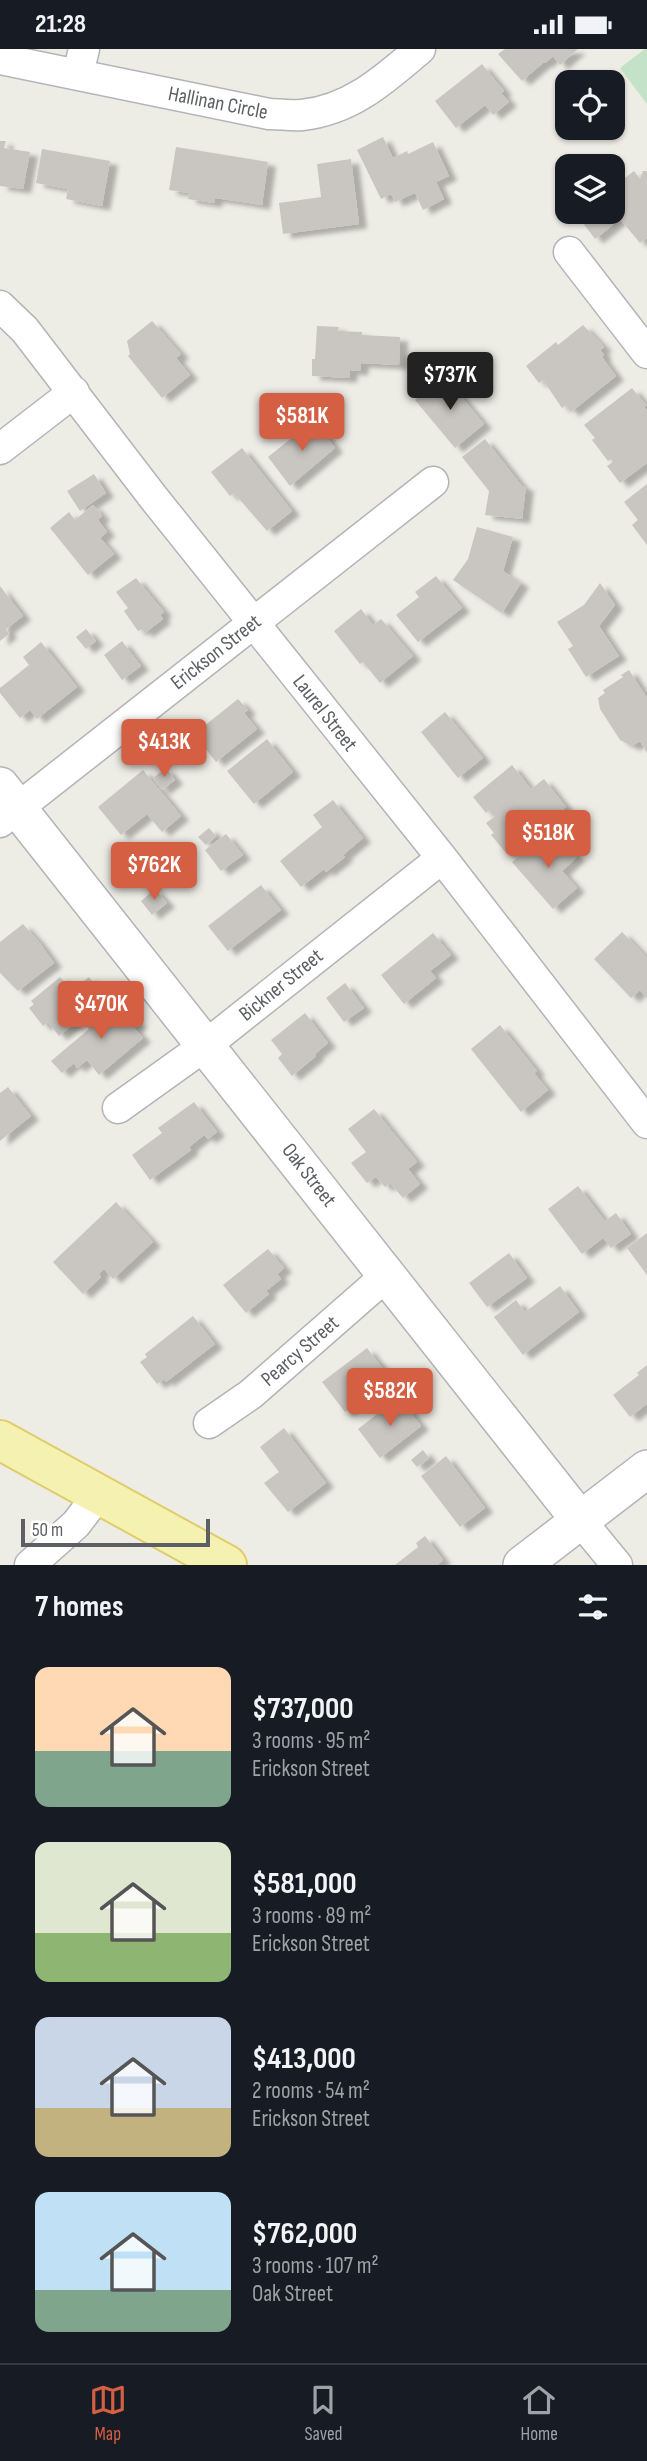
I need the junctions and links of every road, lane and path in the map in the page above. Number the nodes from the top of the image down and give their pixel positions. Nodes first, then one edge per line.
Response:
1 (420, 49) edge
2 (0, 59) edge
3 (81, 62) edge
4 (569, 252) dead end
5 (0, 306) edge
6 (647, 353) edge
7 (74, 392) junction
8 (0, 449) edge
9 (433, 482) dead end
10 (253, 623) junction
11 (6, 806) edge
12 (442, 858) junction
13 (206, 1045) junction
14 (118, 1108) dead end
15 (647, 1123) edge
16 (387, 1275) junction
17 (209, 1423) dead end
18 (0, 1440) edge
19 (647, 1469) edge
20 (98, 1495) junction
21 (580, 1520) junction
22 (30, 1565) edge
23 (228, 1565) edge
24 (522, 1565) edge
25 (617, 1565) edge

1 - 3 street, Hallinan Circle
2 - 3 street, Hallinan Circle
4 - 6 street
5 - 7 street, Laurel Street
7 - 8 street
7 - 10 street, Laurel Street
9 - 10 street, Erickson Street
10 - 11 street, Erickson Street
10 - 12 street, Laurel Street
11 - 13 street, Oak Street
12 - 13 street, Bickner Street
12 - 15 street, Laurel Street
13 - 14 street, Bickner Street
13 - 16 street, Oak Street
16 - 17 street, Pearcy Street
16 - 21 street, Oak Street
18 - 20 main road
19 - 21 street
20 - 22 street
20 - 23 main road
21 - 24 street
21 - 25 street, Oak Street

